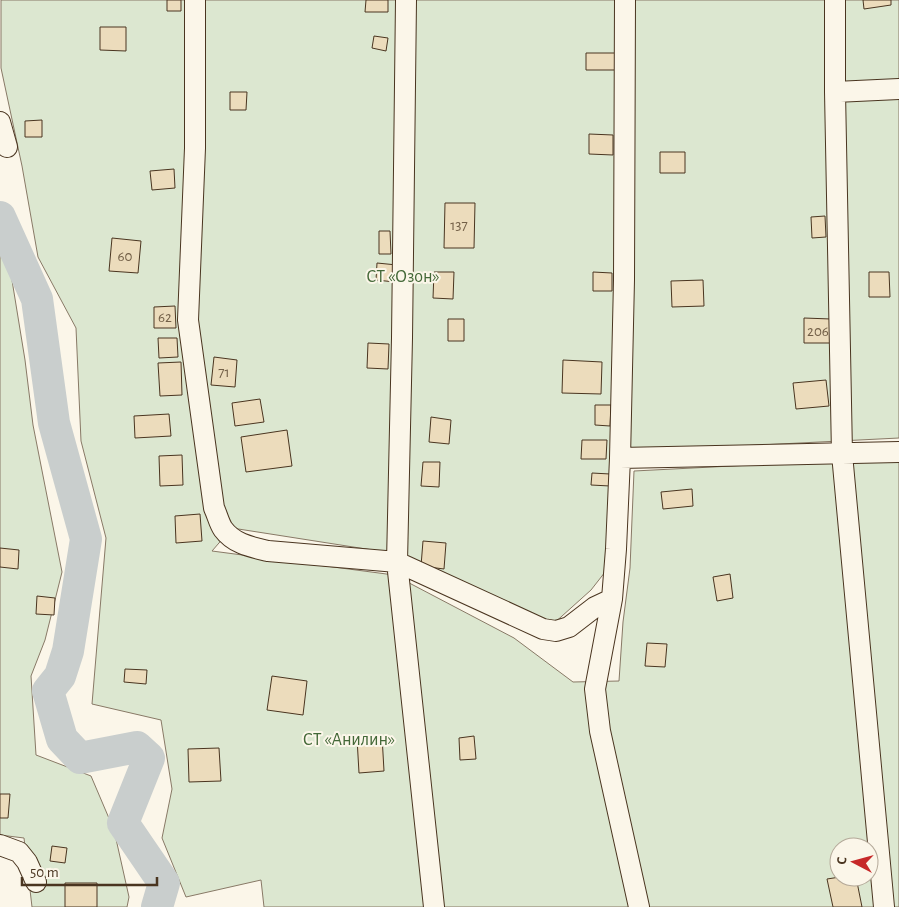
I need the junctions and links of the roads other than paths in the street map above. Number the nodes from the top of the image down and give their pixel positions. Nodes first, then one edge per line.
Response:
1 (195, 0) edge
2 (406, 0) edge
3 (625, 0) edge
4 (835, 0) edge
5 (899, 90) edge
6 (834, 92) junction
7 (0, 122) edge
8 (7, 147) dead end
9 (899, 452) edge
10 (842, 454) junction
11 (620, 458) junction
12 (397, 562) junction
13 (612, 599) junction
14 (0, 845) edge
15 (36, 882) dead end
16 (434, 907) edge
17 (639, 907) edge
18 (884, 907) edge

1 - 12 street
2 - 12 street
3 - 11 street
4 - 6 street
5 - 6 street
6 - 10 street
7 - 8 street
9 - 10 street
10 - 11 street
10 - 18 street
11 - 13 street
12 - 13 street
12 - 16 street
13 - 17 street
14 - 15 street

